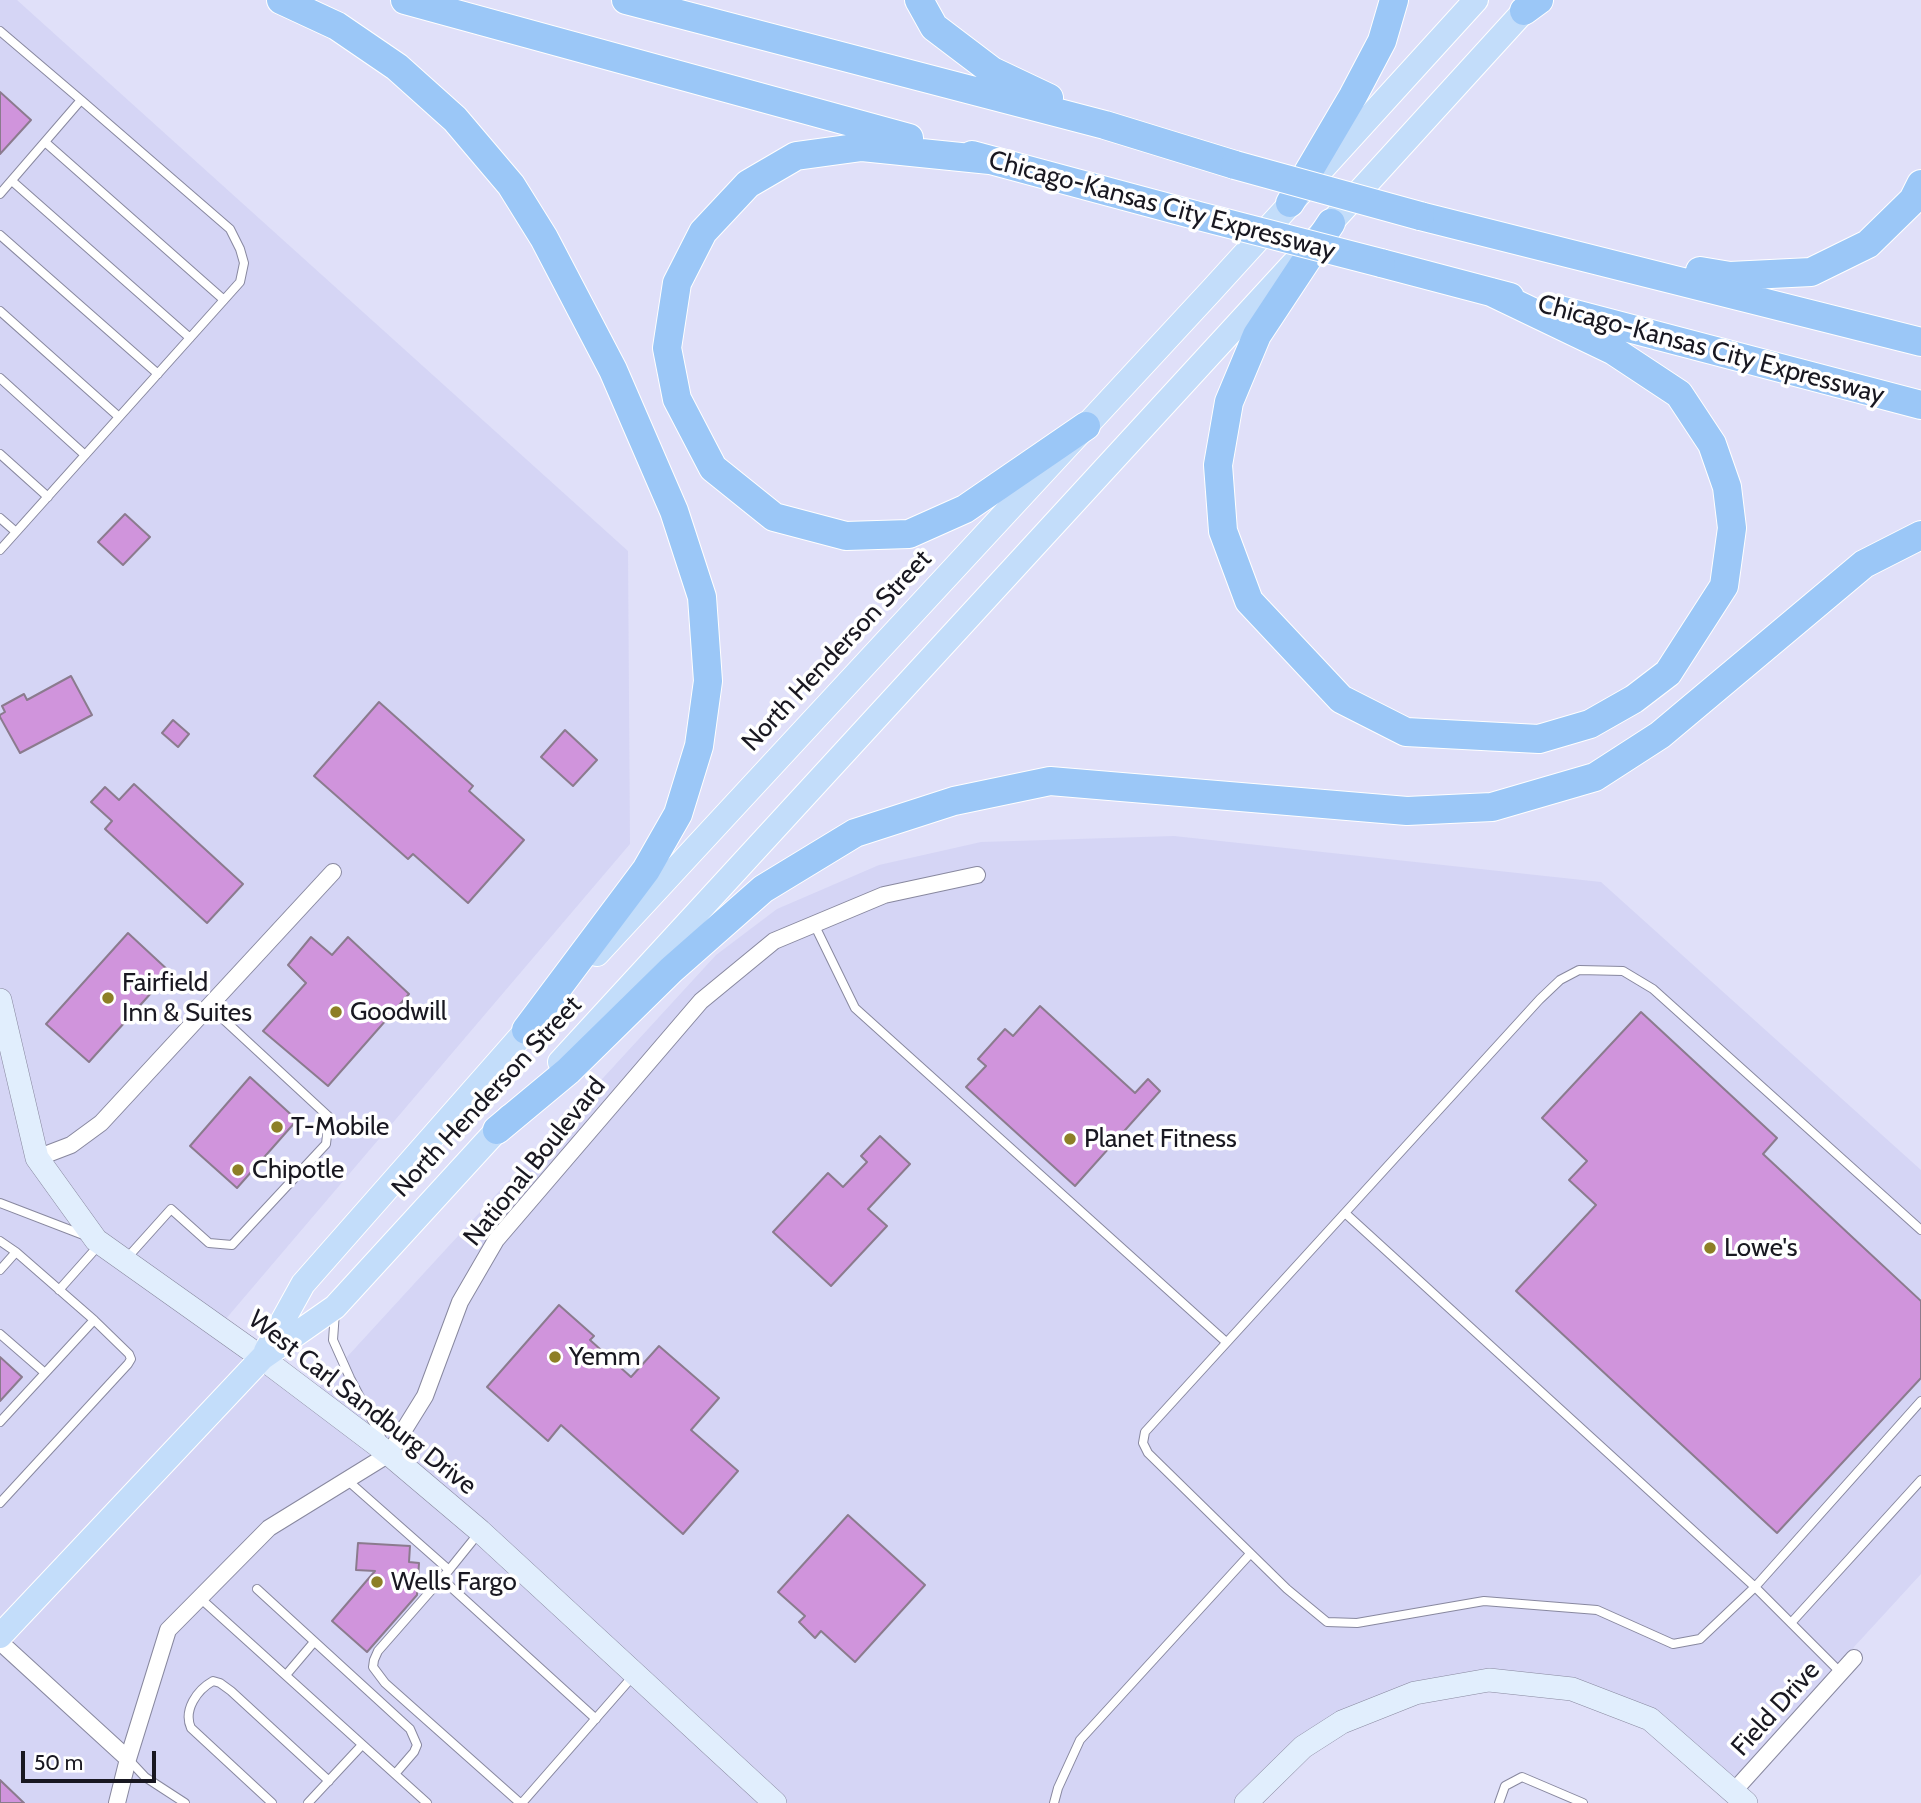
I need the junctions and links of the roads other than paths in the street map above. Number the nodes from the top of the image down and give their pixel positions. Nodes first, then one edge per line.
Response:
1 (281, 0) edge
2 (405, 0) edge
3 (626, 0) edge
4 (919, 0) edge
5 (1394, 0) edge
6 (1476, 0) edge
7 (1533, 4) edge
8 (0, 31) edge
9 (81, 100) junction
10 (1105, 125) junction
11 (45, 142) junction
12 (990, 160) junction
13 (12, 181) junction
14 (1921, 184) edge
15 (0, 194) edge
16 (1290, 204) junction
17 (1331, 223) junction
18 (0, 235) edge
19 (1530, 243) junction
20 (1492, 292) junction
21 (224, 300) junction
22 (0, 311) edge
23 (190, 338) junction
24 (1921, 342) edge
25 (158, 374) junction
26 (0, 378) edge
27 (1921, 405) edge
28 (120, 417) junction
29 (1086, 426) junction
30 (0, 454) edge
31 (85, 455) junction
32 (48, 497) junction
33 (0, 518) edge
34 (16, 532) junction
35 (1921, 536) edge
36 (0, 550) edge
37 (332, 872) dead end
38 (977, 874) dead end
39 (814, 924) junction
40 (0, 1000) edge
41 (209, 1006) junction
42 (526, 1030) junction
43 (497, 1130) junction
44 (37, 1158) junction
45 (0, 1203) edge
46 (1345, 1213) junction
47 (1921, 1230) edge
48 (0, 1241) edge
49 (99, 1242) junction
50 (16, 1252) junction
51 (125, 1260) junction
52 (0, 1270) edge
53 (60, 1290) junction
54 (335, 1307) junction
55 (94, 1320) junction
56 (0, 1334) edge
57 (1226, 1342) junction
58 (262, 1357) junction
59 (45, 1373) junction
60 (1921, 1401) edge
61 (0, 1422) edge
62 (389, 1454) junction
63 (347, 1480) junction
64 (1921, 1480) edge
65 (0, 1503) edge
66 (480, 1531) junction
67 (1250, 1554) junction
68 (449, 1570) junction
69 (442, 1579) junction
70 (1755, 1587) junction
71 (257, 1589) dead end
72 (200, 1598) junction
73 (1791, 1623) junction
74 (0, 1636) edge
75 (0, 1642) edge
76 (314, 1642) junction
77 (1854, 1658) dead end
78 (1841, 1673) junction
79 (635, 1674) junction
80 (286, 1675) junction
81 (596, 1719) junction
82 (362, 1745) junction
83 (128, 1759) junction
84 (395, 1774) junction
85 (328, 1780) junction
86 (1736, 1798) edge
87 (117, 1803) edge
88 (185, 1803) edge
89 (272, 1803) edge
90 (308, 1803) edge
91 (426, 1803) edge
92 (521, 1803) edge
93 (775, 1803) edge
94 (1054, 1803) edge
95 (1246, 1803) edge
96 (1499, 1803) edge
97 (1583, 1803) edge

1 - 42 highway
2 - 12 highway, Chicago-Kansas City Expressway
3 - 10 highway
4 - 10 highway
5 - 16 highway
6 - 16 main road, North Henderson Street
7 - 17 main road, North Henderson Street
8 - 9 lane
9 - 11 lane
9 - 21 lane
10 - 19 highway, bridge
11 - 13 lane
11 - 21 lane
12 - 20 highway, Chicago-Kansas City Expressway, bridge
12 - 29 highway
13 - 15 lane
13 - 23 lane
14 - 19 highway
16 - 29 main road, North Henderson Street
17 - 20 highway
17 - 43 main road, North Henderson Street
18 - 25 lane
19 - 24 highway
20 - 27 highway, Chicago-Kansas City Expressway
21 - 23 lane
22 - 28 lane
23 - 25 lane
25 - 28 lane
26 - 31 lane
28 - 31 lane
29 - 42 main road, North Henderson Street
30 - 32 lane
31 - 32 lane
32 - 34 lane
33 - 34 lane
34 - 36 lane
35 - 43 highway
37 - 41 street
38 - 39 street, National Boulevard
39 - 57 lane
39 - 62 street, National Boulevard
40 - 44 street, West Carl Sandburg Drive
41 - 44 street
41 - 51 lane
42 - 58 main road, North Henderson Street
43 - 54 main road, North Henderson Street
44 - 49 street, West Carl Sandburg Drive
45 - 49 lane
46 - 47 lane
46 - 57 lane
46 - 70 lane
48 - 50 lane
49 - 51 street, West Carl Sandburg Drive
49 - 53 lane
50 - 52 lane
50 - 53 lane
51 - 58 street, West Carl Sandburg Drive
53 - 55 lane
54 - 58 main road, North Henderson Street
54 - 62 lane
55 - 59 lane
55 - 65 lane
56 - 59 lane
57 - 67 lane
58 - 62 street, West Carl Sandburg Drive
58 - 74 main road, North Henderson Street
59 - 61 lane
60 - 70 lane
62 - 63 street, National Boulevard
62 - 66 street, West Carl Sandburg Drive
63 - 68 lane
63 - 72 street, National Boulevard
64 - 73 lane
66 - 68 lane
66 - 79 street, West Carl Sandburg Drive
67 - 70 lane
67 - 94 lane
68 - 69 lane
69 - 81 lane
69 - 92 lane
70 - 73 lane
71 - 76 lane
72 - 80 lane
72 - 83 street, National Boulevard
73 - 78 lane
75 - 83 street
76 - 80 lane
76 - 84 lane
77 - 78 street, Field Drive
78 - 86 street, Field Drive
79 - 81 lane
79 - 93 street, West Carl Sandburg Drive
80 - 82 lane
81 - 92 lane
82 - 84 lane
82 - 85 lane
83 - 87 street, National Boulevard
83 - 88 lane
84 - 91 lane
85 - 89 lane
85 - 90 lane
86 - 95 street
96 - 97 lane

